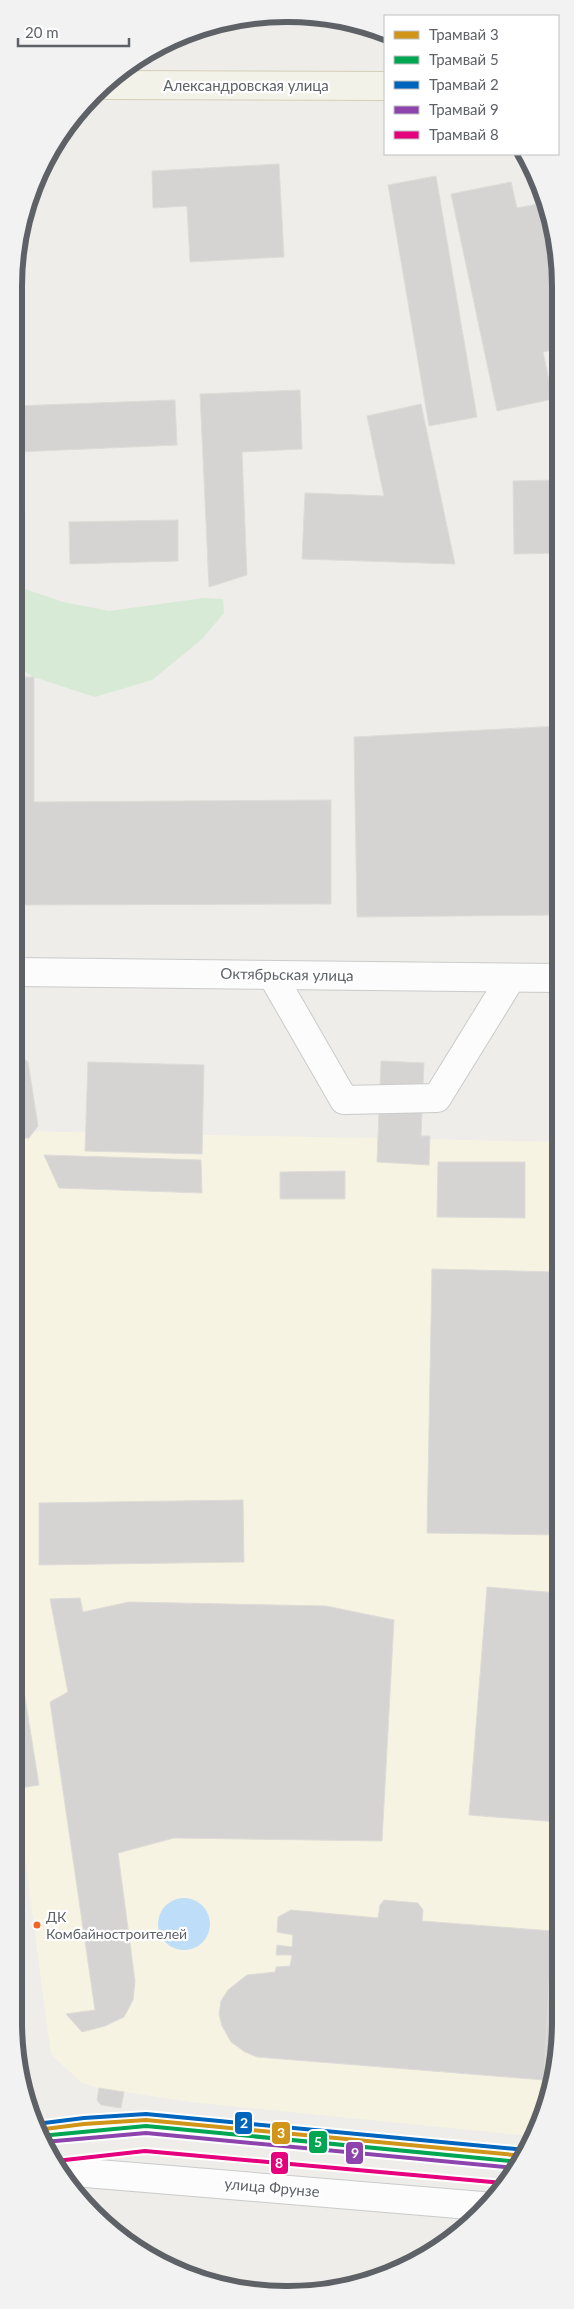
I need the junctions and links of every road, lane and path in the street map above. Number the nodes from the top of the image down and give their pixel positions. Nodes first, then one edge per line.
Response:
1 (117, 85) edge
2 (384, 86) edge
3 (22, 972) edge
4 (272, 975) junction
5 (511, 978) junction
6 (552, 978) edge
7 (69, 2172) edge
8 (477, 2206) edge

1 - 2 main road, Александровская улица
3 - 4 street, Октябрьская улица
4 - 5 street, Октябрьская улица
4 - 5 street
5 - 6 street, Октябрьская улица
7 - 8 street, улица Фрунзе

